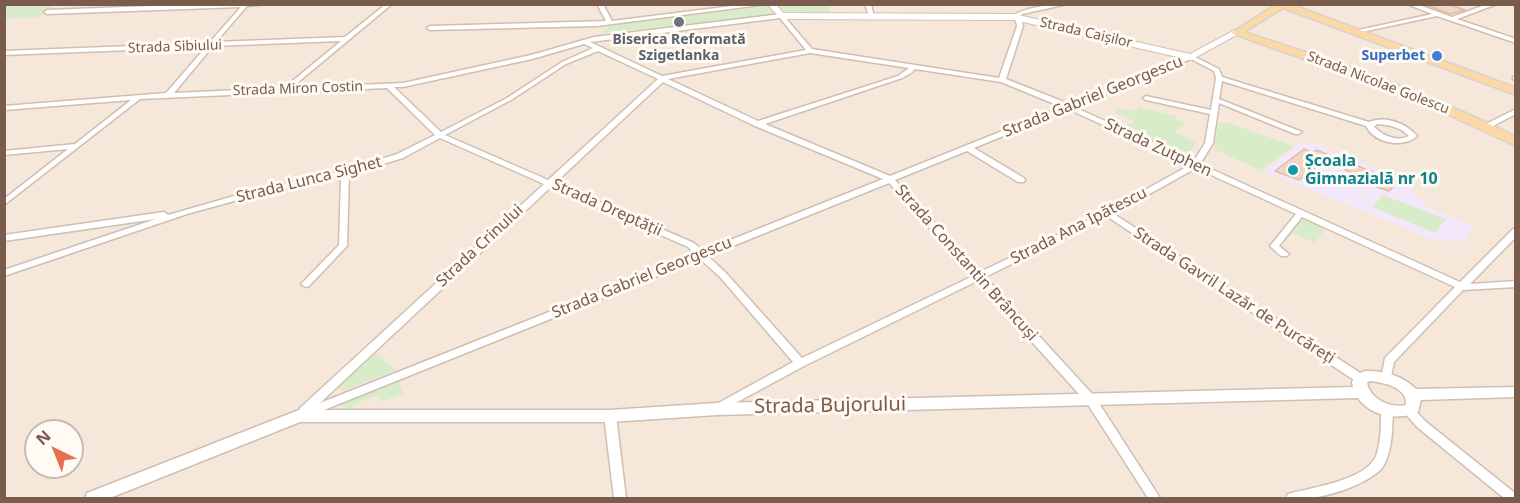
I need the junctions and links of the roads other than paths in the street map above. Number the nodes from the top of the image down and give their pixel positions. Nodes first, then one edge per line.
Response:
1 (265, 4) edge
2 (390, 4) edge
3 (600, 4) edge
4 (766, 4) edge
5 (771, 4) edge
6 (868, 4) edge
7 (1001, 4) edge
8 (1066, 4) edge
9 (1408, 4) edge
10 (1495, 4) edge
11 (245, 5) edge
12 (1284, 5) edge
13 (47, 12) dead end
14 (1437, 14) junction
15 (781, 16) junction
16 (872, 16) junction
17 (1014, 16) junction
18 (1451, 19) junction
19 (607, 25) junction
20 (430, 28) dead end
21 (1359, 31) junction
22 (1236, 33) junction
23 (345, 39) junction
24 (591, 41) junction
25 (1515, 41) edge
26 (211, 45) junction
27 (597, 49) junction
28 (810, 51) junction
29 (4, 53) edge
30 (1191, 57) junction
31 (913, 67) junction
32 (663, 78) junction
33 (1219, 78) junction
34 (1002, 80) junction
35 (389, 86) junction
36 (287, 88) junction
37 (1515, 92) edge
38 (168, 95) junction
39 (139, 97) junction
40 (1146, 98) dead end
41 (1216, 100) junction
42 (1067, 106) junction
43 (4, 108) edge
44 (1515, 111) edge
45 (1214, 113) junction
46 (758, 124) junction
47 (1370, 125) junction
48 (1486, 126) junction
49 (1298, 132) dead end
50 (441, 136) junction
51 (1515, 141) edge
52 (76, 146) junction
53 (968, 148) junction
54 (4, 153) edge
55 (1196, 165) junction
56 (345, 173) junction
57 (890, 179) junction
58 (1021, 180) dead end
59 (549, 182) junction
60 (4, 203) edge
61 (184, 212) junction
62 (1301, 213) junction
63 (1107, 214) junction
64 (1515, 231) edge
65 (4, 238) edge
66 (702, 253) junction
67 (1284, 254) dead end
68 (4, 273) edge
69 (978, 277) junction
70 (306, 284) dead end
71 (1515, 284) edge
72 (1463, 287) junction
73 (800, 363) junction
74 (1386, 378) junction
75 (1361, 386) junction
76 (1515, 392) edge
77 (1412, 395) junction
78 (1091, 400) junction
79 (717, 409) junction
80 (1388, 410) junction
81 (1409, 411) junction
82 (299, 416) junction
83 (610, 416) junction
84 (93, 498) edge
85 (620, 498) edge
86 (1154, 498) edge
87 (1292, 498) edge
88 (1512, 498) edge

1 - 11 street
2 - 23 street
3 - 19 street
4 - 19 street
5 - 15 main road
6 - 16 street
7 - 17 main road
8 - 17 street
9 - 14 street
10 - 18 street
11 - 13 street
11 - 26 street
12 - 21 main road
12 - 22 main road
14 - 18 street
14 - 21 street
15 - 16 main road, Strada Caișilor
15 - 24 street, Strada Miron Costin
15 - 28 street
16 - 17 main road, Strada Caișilor
17 - 30 main road, Strada Caișilor
17 - 34 street
18 - 25 street
19 - 20 street
19 - 24 street
21 - 37 main road
22 - 30 main road
22 - 48 main road, Strada Nicolae Golescu
23 - 26 street, Strada Sibiului
23 - 36 street
24 - 27 street, Strada Constantin Brâncuși
24 - 35 street, Strada Miron Costin
26 - 29 street, Strada Sibiului
26 - 38 street
27 - 32 street, Strada Constantin Brâncuși
27 - 50 street, Strada Lunca Sighet
28 - 31 street, Strada Zutphen
28 - 32 street, Strada Zutphen
30 - 33 street
30 - 42 street, Strada Gabriel Georgescu
31 - 34 street, Strada Zutphen
31 - 46 street
32 - 46 street, Strada Constantin Brâncuși
32 - 59 street, Strada Crinului
33 - 41 street
33 - 47 street
34 - 42 street, Strada Zutphen
35 - 36 street, Strada Miron Costin
35 - 50 street, Strada Dreptății
36 - 38 street, Strada Miron Costin
38 - 39 street, Strada Miron Costin
39 - 43 street, Strada Miron Costin
39 - 52 street
40 - 45 street
41 - 45 street
41 - 49 street
42 - 53 street, Strada Gabriel Georgescu
42 - 55 street, Strada Zutphen
44 - 48 street
45 - 55 street
46 - 57 street, Strada Constantin Brâncuși
47 - 47 street
48 - 51 main road, Strada Nicolae Golescu
50 - 56 street, Strada Lunca Sighet
50 - 59 street, Strada Dreptății
52 - 54 street
52 - 60 street
53 - 57 street, Strada Gabriel Georgescu
53 - 58 street
55 - 62 street, Strada Zutphen
55 - 63 street, Strada Ana Ipătescu
56 - 61 street, Strada Lunca Sighet
56 - 70 street
57 - 66 street, Strada Gabriel Georgescu
57 - 69 street, Strada Constantin Brâncuși
59 - 66 street, Strada Dreptății
59 - 82 street, Strada Crinului
61 - 65 street
61 - 68 street, Strada Lunca Sighet
62 - 67 street
62 - 72 street, Strada Zutphen
63 - 69 street, Strada Ana Ipătescu
63 - 75 street, Strada Gavril Lazăr de Purcăreți
64 - 72 street
66 - 73 street, Strada Dreptății
66 - 82 street, Strada Gabriel Georgescu
69 - 73 street, Strada Ana Ipătescu
69 - 78 street, Strada Constantin Brâncuși
71 - 72 street
72 - 74 street
73 - 79 street, Strada Ana Ipătescu
74 - 75 street, Strada Bujorului
74 - 77 street
75 - 78 street, Strada Bujorului
75 - 80 street
76 - 77 street
77 - 81 street
78 - 79 street, Strada Bujorului
78 - 86 street, Strada Constantin Brâncuși
79 - 83 street, Strada Bujorului
80 - 81 street
80 - 87 street
81 - 88 street
82 - 83 street, Strada Bujorului
82 - 84 street, Strada Gabriel Georgescu
83 - 85 street

